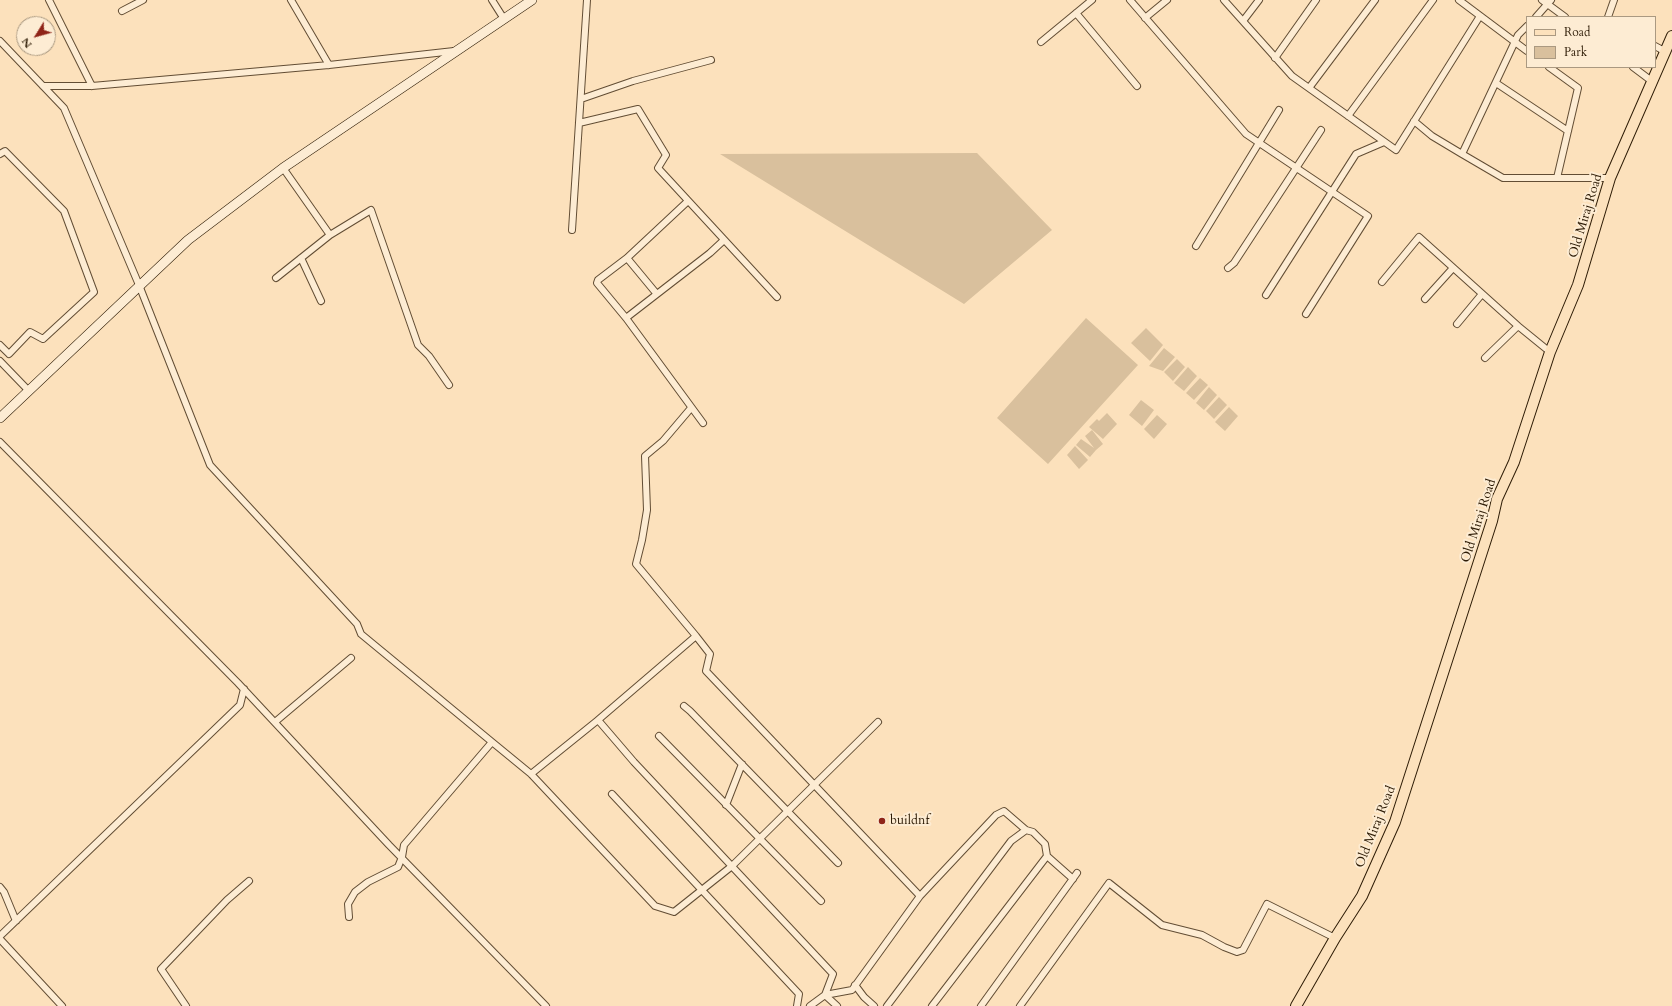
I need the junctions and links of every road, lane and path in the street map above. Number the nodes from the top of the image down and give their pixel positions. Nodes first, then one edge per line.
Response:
1 (50, 0) edge
2 (142, 0) edge
3 (291, 0) edge
4 (492, 0) edge
5 (532, 0) edge
6 (587, 0) edge
7 (1092, 0) edge
8 (1130, 0) edge
9 (1168, 0) edge
10 (1224, 0) edge
11 (1259, 0) edge
12 (1316, 0) edge
13 (1375, 0) edge
14 (1433, 0) edge
15 (1459, 0) edge
16 (1542, 0) edge
17 (1614, 0) edge
18 (1550, 2) edge
19 (122, 11) dead end
20 (1076, 13) junction
21 (1480, 16) junction
22 (1537, 16) edge
23 (1564, 16) edge
24 (1608, 16) edge
25 (1145, 18) junction
26 (504, 19) junction
27 (1243, 21) junction
28 (1526, 27) edge
29 (1672, 36) edge
30 (0, 41) edge
31 (1041, 42) dead end
32 (1515, 42) junction
33 (1656, 47) edge
34 (1526, 50) edge
35 (457, 51) junction
36 (1666, 52) junction
37 (1275, 58) junction
38 (710, 60) dead end
39 (329, 65) junction
40 (1550, 68) edge
41 (1634, 68) edge
42 (1653, 82) junction
43 (1496, 83) junction
44 (43, 86) junction
45 (92, 86) junction
46 (1138, 86) dead end
47 (1309, 88) junction
48 (581, 99) junction
49 (1279, 110) dead end
50 (1348, 116) junction
51 (1414, 121) junction
52 (579, 123) junction
53 (1321, 130) dead end
54 (1568, 131) junction
55 (1384, 142) junction
56 (1258, 143) junction
57 (0, 154) edge
58 (1462, 154) junction
59 (283, 168) junction
60 (1296, 168) junction
61 (1557, 178) junction
62 (1610, 178) junction
63 (1332, 191) junction
64 (688, 201) junction
65 (572, 230) dead end
66 (330, 235) junction
67 (724, 240) junction
68 (1196, 246) dead end
69 (301, 258) junction
70 (627, 258) junction
71 (1228, 268) dead end
72 (1454, 268) junction
73 (276, 278) dead end
74 (1382, 282) dead end
75 (139, 285) junction
76 (656, 293) junction
77 (1482, 294) junction
78 (1266, 295) dead end
79 (777, 297) dead end
80 (1426, 299) dead end
81 (321, 302) dead end
82 (1306, 314) dead end
83 (626, 318) junction
84 (1457, 324) dead end
85 (1518, 326) junction
86 (0, 345) edge
87 (1550, 352) junction
88 (1485, 358) dead end
89 (0, 361) edge
90 (449, 385) dead end
91 (28, 390) junction
92 (691, 408) junction
93 (0, 418) edge
94 (703, 423) dead end
95 (0, 442) edge
96 (696, 636) junction
97 (351, 658) dead end
98 (244, 690) junction
99 (684, 706) dead end
100 (598, 720) junction
101 (275, 722) junction
102 (878, 722) dead end
103 (659, 736) dead end
104 (492, 742) junction
105 (742, 764) junction
106 (531, 774) junction
107 (814, 785) junction
108 (612, 794) dead end
109 (726, 804) junction
110 (787, 811) junction
111 (1026, 830) junction
112 (760, 838) junction
113 (1048, 856) junction
114 (402, 857) junction
115 (838, 863) dead end
116 (732, 866) junction
117 (1077, 873) dead end
118 (1073, 878) junction
119 (249, 881) dead end
120 (0, 887) edge
121 (702, 890) junction
122 (920, 896) junction
123 (821, 901) dead end
124 (349, 917) dead end
125 (16, 921) junction
126 (0, 937) edge
127 (1335, 938) junction
128 (855, 985) junction
129 (825, 995) junction
130 (62, 1006) edge
131 (186, 1006) edge
132 (546, 1006) edge
133 (797, 1006) edge
134 (810, 1006) edge
135 (837, 1006) edge
136 (874, 1006) edge
137 (887, 1006) edge
138 (932, 1006) edge
139 (981, 1006) edge
140 (1020, 1006) edge
141 (1296, 1006) edge

1 - 45 street
2 - 19 street
3 - 39 street
4 - 26 street
5 - 26 main road
6 - 48 street
7 - 20 street
8 - 25 street
9 - 25 street
10 - 27 street
11 - 27 street
12 - 37 street
13 - 47 street
14 - 50 street
15 - 21 street
16 - 18 street
17 - 24 street
18 - 22 street
18 - 23 street
20 - 31 street
20 - 46 street
21 - 32 street
21 - 51 street
25 - 56 street
26 - 35 main road
27 - 37 street
28 - 32 street
29 - 36 main road, Old Miraj Road
30 - 44 street
32 - 34 street
32 - 43 street
33 - 36 street
35 - 39 street
35 - 59 main road
36 - 42 main road, Old Miraj Road
37 - 47 street
38 - 48 street
39 - 45 street
40 - 54 street
41 - 42 street
42 - 62 main road, Old Miraj Road
43 - 54 street
43 - 58 street
44 - 45 street
44 - 75 street
47 - 50 street
48 - 52 street
49 - 56 street
50 - 55 street
51 - 55 street
51 - 58 street
52 - 64 street
52 - 65 street
53 - 60 street
54 - 61 street
55 - 63 street
56 - 60 street
56 - 68 street
57 - 86 street
58 - 61 street
59 - 66 street
59 - 75 main road
60 - 63 street
60 - 71 street
61 - 62 street
62 - 87 main road, Old Miraj Road
63 - 78 street
63 - 82 street
64 - 67 street
64 - 70 street
66 - 69 street
66 - 90 street
67 - 76 street
67 - 79 street
69 - 73 street
69 - 81 street
70 - 76 street
70 - 83 street
72 - 74 street
72 - 77 street
72 - 80 street
75 - 91 main road
75 - 104 street
76 - 83 street
77 - 84 street
77 - 85 street
83 - 92 street
85 - 87 street
85 - 88 street
87 - 127 main road, Old Miraj Road
89 - 91 street
91 - 93 main road
92 - 94 street
92 - 96 street
95 - 98 street
96 - 100 street
96 - 107 street
97 - 101 street
98 - 101 street
98 - 125 street
99 - 105 street
100 - 106 street
100 - 116 street
101 - 114 street
102 - 107 street
103 - 109 street
104 - 106 street
104 - 114 street
105 - 109 street
105 - 110 street
106 - 121 street
107 - 110 street
107 - 122 street
108 - 121 street
109 - 112 street
110 - 112 street
110 - 115 street
111 - 113 street
111 - 122 street
111 - 137 street
112 - 116 street
112 - 123 street
113 - 118 street
113 - 138 street
114 - 124 street
114 - 132 street
116 - 121 street
116 - 129 street
117 - 118 street
118 - 139 street
119 - 131 street
120 - 125 street
121 - 133 street
122 - 128 street
125 - 126 street
126 - 130 street
127 - 140 street
127 - 141 main road, Old Miraj Road
128 - 129 street
128 - 136 street
129 - 134 street
129 - 135 street

